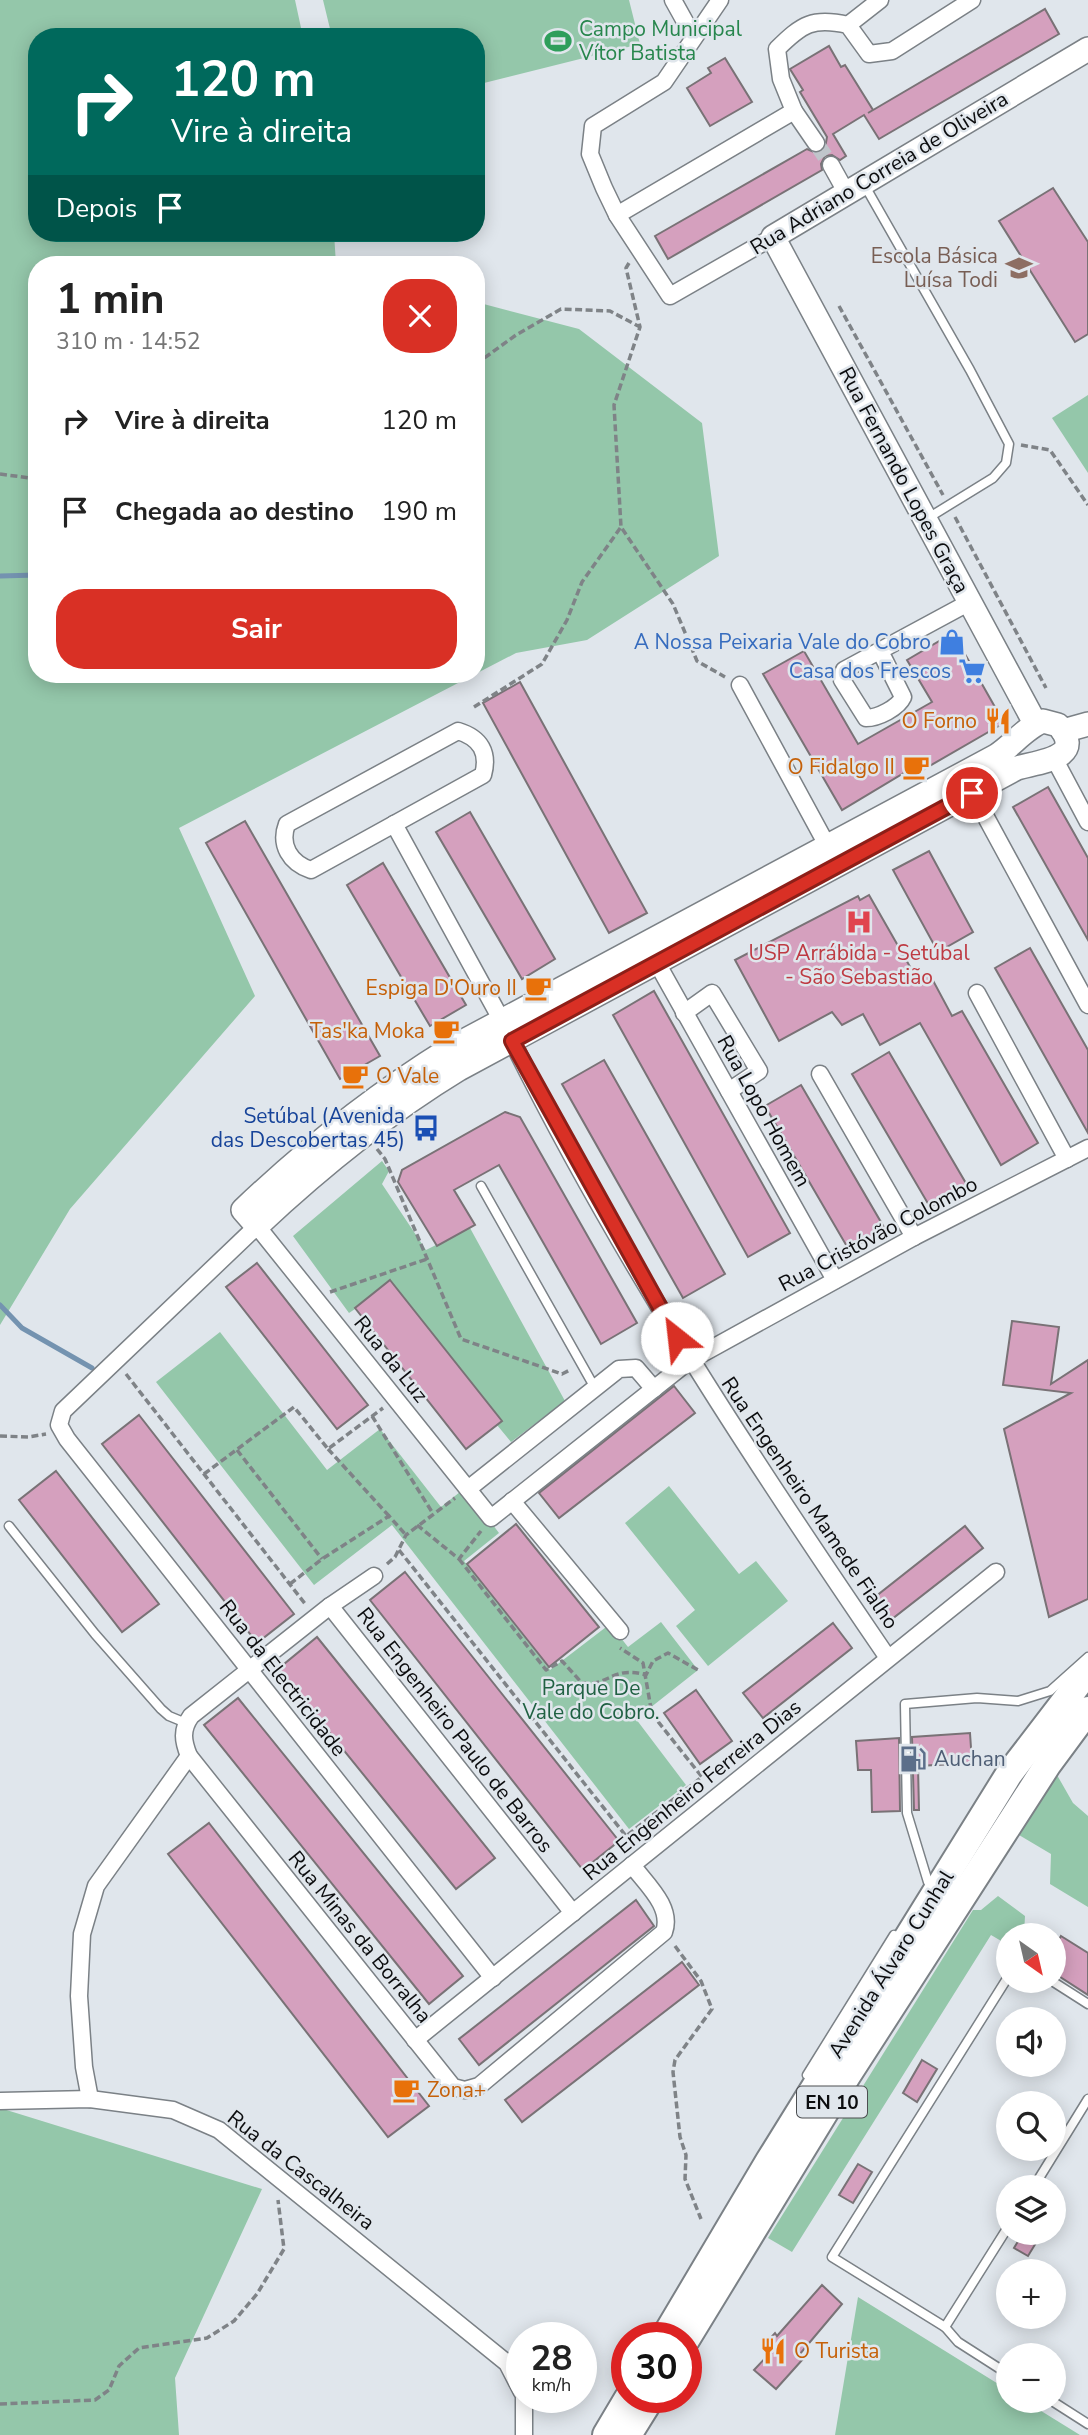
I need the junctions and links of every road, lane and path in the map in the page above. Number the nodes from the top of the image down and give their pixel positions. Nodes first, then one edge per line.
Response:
1 (673, 0) edge
2 (720, 0) edge
3 (880, 0) edge
4 (972, 0) edge
5 (848, 25) junction
6 (694, 36) junction
7 (1088, 49) edge
8 (794, 111) junction
9 (817, 143) tunnel mouth
10 (831, 165) tunnel mouth
11 (854, 187) junction
12 (617, 215) junction
13 (774, 237) junction
14 (640, 247) junction
15 (640, 327) junction
16 (485, 357) edge
17 (1032, 446) dead end
18 (0, 474) edge
19 (28, 478) edge
20 (1088, 505) edge
21 (926, 519) junction
22 (621, 527) junction
23 (970, 602) junction
24 (880, 651) dead end
25 (740, 685) joint
26 (474, 706) dead end
27 (1088, 724) edge
28 (1033, 725) junction
29 (1063, 731) junction
30 (1051, 761) junction
31 (967, 783) junction
32 (1088, 822) edge
33 (394, 824) junction
34 (828, 847) junction
35 (657, 963) junction
36 (977, 993) dead end
37 (1088, 1005) edge
38 (684, 1013) junction
39 (507, 1031) junction
40 (820, 1074) dead end
41 (729, 1091) junction
42 (371, 1141) dead end
43 (1088, 1147) edge
44 (1068, 1158) junction
45 (481, 1186) dead end
46 (257, 1226) junction
47 (914, 1237) junction
48 (427, 1259) junction
49 (835, 1280) junction
50 (317, 1301) junction
51 (115, 1359) junction
52 (689, 1361) junction
53 (581, 1363) junction
54 (595, 1388) junction
55 (654, 1389) junction
56 (396, 1398) junction
57 (372, 1416) junction
58 (62, 1431) junction
59 (0, 1436) edge
60 (237, 1449) junction
61 (328, 1449) junction
62 (204, 1474) junction
63 (468, 1489) junction
64 (512, 1501) junction
65 (432, 1512) junction
66 (389, 1516) junction
67 (492, 1518) junction
68 (417, 1525) junction
69 (9, 1526) dead end
70 (406, 1535) junction
71 (399, 1550) junction
72 (322, 1559) junction
73 (459, 1559) junction
74 (996, 1572) dead end
75 (374, 1576) joint
76 (290, 1584) junction
77 (330, 1606) junction
78 (316, 1618) junction
79 (620, 1631) joint
80 (1088, 1657) edge
81 (888, 1658) junction
82 (249, 1670) junction
83 (698, 1670) dead end
84 (1088, 1671) edge
85 (646, 1675) junction
86 (1088, 1710) edge
87 (186, 1723) junction
88 (189, 1756) junction
89 (959, 1853) junction
90 (632, 1866) junction
91 (982, 1867) junction
92 (928, 1882) junction
93 (921, 1892) dead end
94 (573, 1913) junction
95 (901, 1924) dead end
96 (664, 1932) junction
97 (493, 1978) junction
98 (1066, 1990) edge
99 (998, 1993) edge
100 (1088, 2004) edge
101 (415, 2040) junction
102 (798, 2090) dead end
103 (90, 2099) junction
104 (1088, 2099) edge
105 (0, 2101) edge
106 (775, 2131) dead end
107 (769, 2161) junction
108 (1041, 2175) edge
109 (282, 2180) junction
110 (701, 2219) dead end
111 (997, 2245) edge
112 (673, 2322) edge
113 (697, 2322) edge
114 (945, 2327) junction
115 (506, 2362) edge
116 (996, 2366) edge
117 (0, 2404) edge
118 (1066, 2410) edge
119 (524, 2413) edge
120 (619, 2413) edge
121 (641, 2413) edge
122 (1088, 2424) edge
123 (524, 2435) edge
124 (606, 2435) edge
125 (628, 2435) edge

1 - 6 street
2 - 6 street
3 - 5 street
4 - 5 street
5 - 8 street
6 - 12 street
7 - 11 street, Rua Adriano Correia de Oliveira
8 - 9 street
8 - 12 street
10 - 11 street
11 - 13 street, Rua Adriano Correia de Oliveira
11 - 21 lane
12 - 14 street
13 - 14 street, Rua Adriano Correia de Oliveira
13 - 21 street, Rua Fernando Lopes Graça
14 - 15 path
15 - 16 path
15 - 22 path
17 - 20 path
18 - 19 path
21 - 23 street, Rua Fernando Lopes Graça
22 - 25 path
22 - 26 path
23 - 24 street
23 - 28 street, Rua Fernando Lopes Graça
25 - 34 street
27 - 29 street
28 - 29 street
28 - 30 street
28 - 31 street
29 - 30 street
30 - 31 street
30 - 32 street
31 - 34 street
31 - 35 street
31 - 37 street
33 - 33 street
33 - 39 street, Rua Engenheiro Mamede Fialho
34 - 39 street
35 - 38 street, Rua Lopo Homem
35 - 39 street
36 - 44 street
38 - 41 street, Rua Lopo Homem
38 - 41 street
39 - 46 street
39 - 52 street, Rua Engenheiro Mamede Fialho
40 - 47 street
41 - 49 street, Rua Lopo Homem
42 - 48 path
43 - 44 street, Rua Cristóvão Colombo
44 - 47 street, Rua Cristóvão Colombo
45 - 53 lane
46 - 50 street, Rua da Luz
46 - 51 street
47 - 49 street, Rua Cristóvão Colombo
48 - 50 path
48 - 53 path
49 - 52 street, Rua Cristóvão Colombo
50 - 56 street, Rua da Luz
51 - 58 street
51 - 62 path
52 - 55 street, Rua Cristóvão Colombo
52 - 81 street, Rua Engenheiro Mamede Fialho
53 - 54 lane
54 - 55 street
54 - 63 street
55 - 64 street, Rua Cristóvão Colombo
56 - 57 path
56 - 63 street, Rua da Luz
57 - 61 path
57 - 65 path
58 - 59 path
58 - 82 street, Rua da Electricidade
60 - 61 path
60 - 62 path
60 - 72 path
61 - 66 path
62 - 76 path
63 - 65 path
63 - 67 street, Rua da Luz
64 - 67 street, Rua Cristóvão Colombo
64 - 79 street
65 - 68 path
66 - 70 path
66 - 72 path
67 - 73 path
68 - 70 path
68 - 73 path
69 - 87 lane
70 - 71 path
71 - 75 path
71 - 85 path
72 - 76 path
73 - 85 path
74 - 81 street, Rua Engenheiro Ferreira Dias
75 - 77 street
76 - 78 path
77 - 78 street
77 - 94 street, Rua Engenheiro Paulo de Barros
78 - 82 street
79 - 85 path
80 - 92 lane
81 - 90 street, Rua Engenheiro Ferreira Dias
82 - 87 street
82 - 97 street, Rua da Electricidade
83 - 85 path
84 - 89 main road, Avenida Álvaro Cunhal / EN 10
86 - 91 main road, Avenida Álvaro Cunhal / EN 10
87 - 88 street
88 - 101 street, Rua Minas da Borralha
88 - 103 street
89 - 91 lane
89 - 92 lane
89 - 107 main road, Avenida Álvaro Cunhal / EN 10
90 - 94 street, Rua Engenheiro Ferreira Dias
90 - 96 street
91 - 113 main road, Avenida Álvaro Cunhal / EN 10
92 - 93 lane
94 - 97 street, Rua Engenheiro Ferreira Dias
95 - 102 lane
96 - 101 street, Rua Minas da Borralha
96 - 110 path
97 - 101 street, Rua Engenheiro Ferreira Dias
98 - 100 lane
99 - 114 lane
103 - 105 street, Rua da Cascalheira
103 - 109 street, Rua da Cascalheira
104 - 108 lane
106 - 107 lane
107 - 112 main road, Avenida Álvaro Cunhal / EN 10
109 - 115 street, Rua da Cascalheira
109 - 117 path
111 - 114 lane
114 - 116 lane
118 - 122 lane
119 - 123 street
120 - 124 main road
121 - 125 main road

